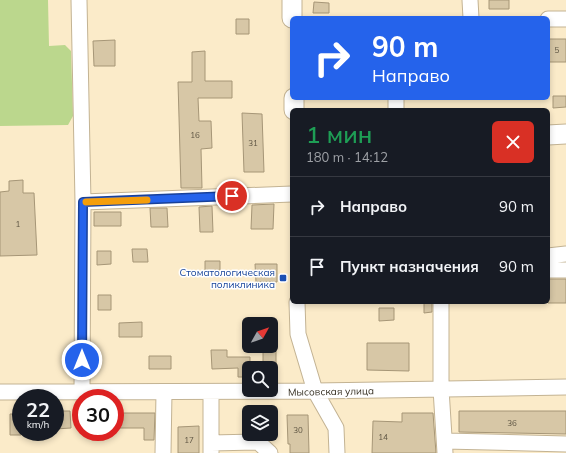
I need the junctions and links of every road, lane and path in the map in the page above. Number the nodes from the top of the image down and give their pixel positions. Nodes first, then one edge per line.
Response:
1 (79, 0) edge
2 (292, 0) edge
3 (470, 0) edge
4 (292, 16) edge
5 (471, 16) edge
6 (550, 19) edge
7 (566, 19) edge
8 (566, 134) edge
9 (550, 135) edge
10 (290, 194) edge
11 (83, 202) junction
12 (566, 254) edge
13 (550, 256) edge
14 (550, 270) edge
15 (566, 270) edge
16 (297, 304) edge
17 (441, 304) edge
18 (566, 387) edge
19 (82, 389) edge
20 (441, 389) junction
21 (315, 391) junction
22 (0, 392) edge
23 (72, 392) edge
24 (124, 392) edge
25 (164, 392) junction
26 (211, 392) junction
27 (566, 444) edge
28 (445, 447) edge
29 (211, 448) edge
30 (163, 453) edge
31 (270, 453) edge
32 (337, 453) edge

1 - 11 street
2 - 4 main road
3 - 5 street
6 - 7 street
8 - 9 main road
10 - 11 street
11 - 19 street
12 - 13 street
14 - 15 street
16 - 21 street
17 - 20 street
18 - 20 street, Мысовская улица
20 - 21 street, Мысовская улица
20 - 28 street
21 - 26 street, Мысовская улица
21 - 32 street
22 - 23 street, Мысовская улица
24 - 25 street, Мысовская улица
25 - 26 street, Мысовская улица
25 - 30 street
26 - 29 street
27 - 28 street
29 - 31 street

